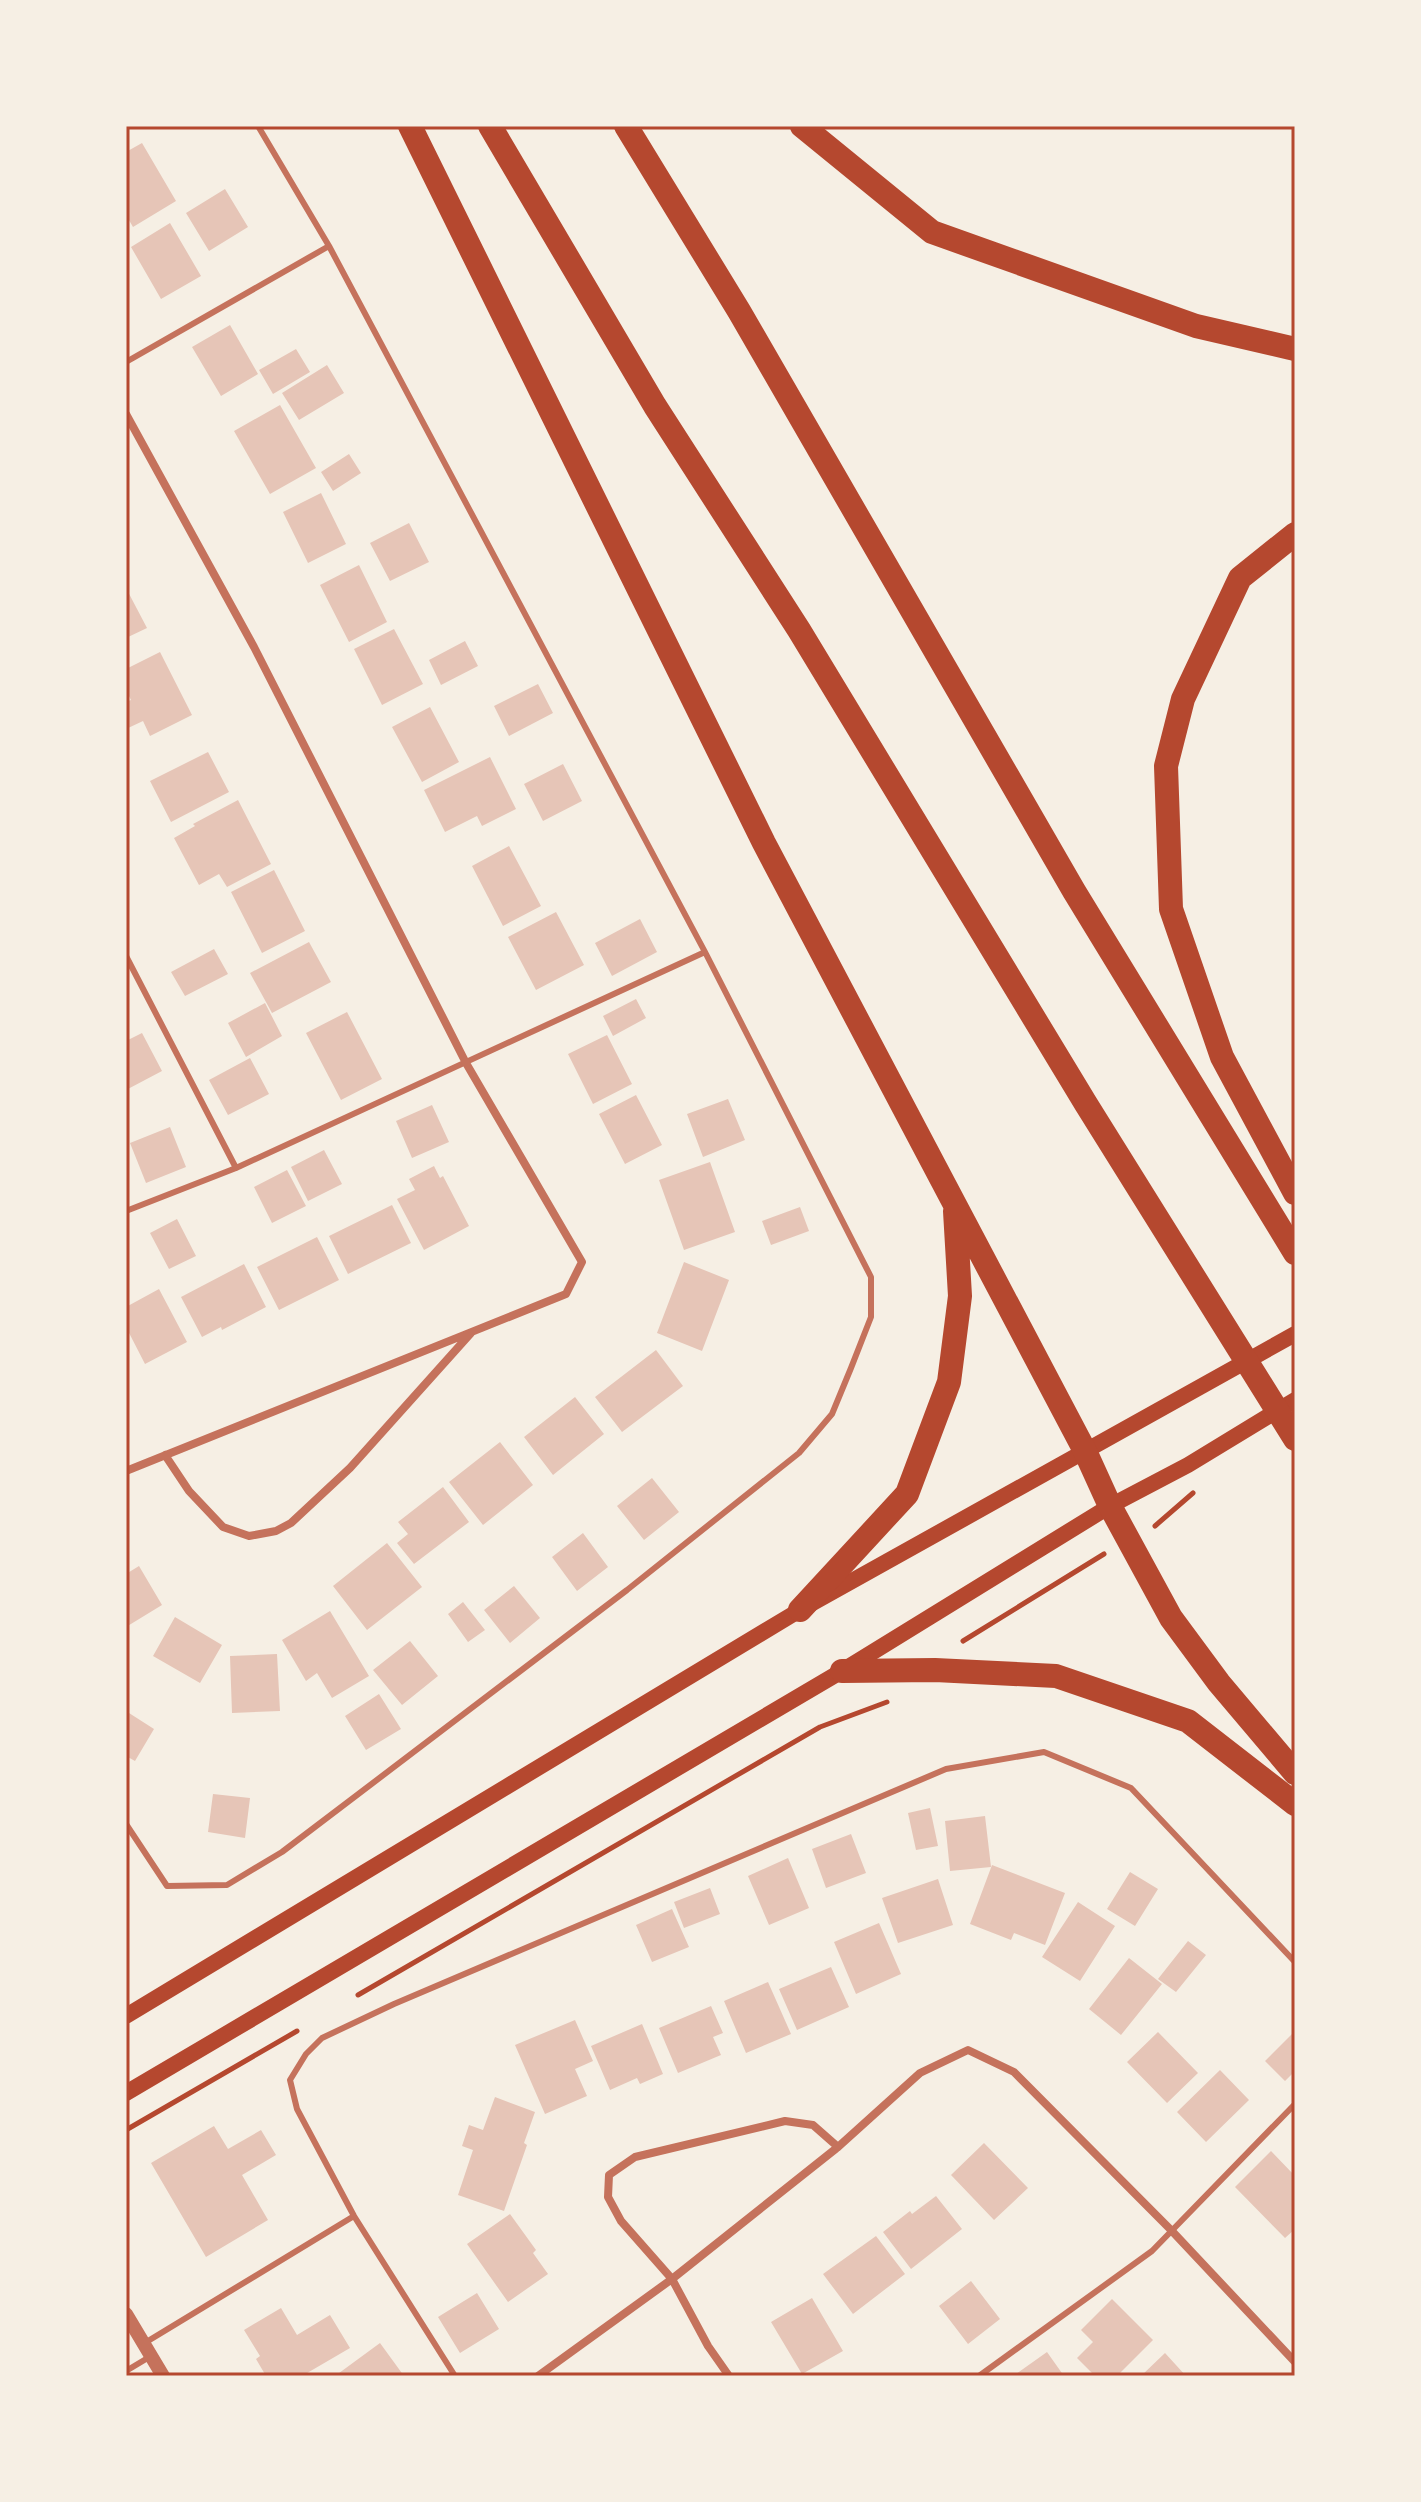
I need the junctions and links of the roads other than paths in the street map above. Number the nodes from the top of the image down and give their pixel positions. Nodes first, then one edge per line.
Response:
1 (258, 126) edge
2 (410, 126) edge
3 (490, 126) edge
4 (626, 126) edge
5 (802, 126) edge
6 (329, 246) junction
7 (1295, 349) edge
8 (126, 362) edge
9 (126, 414) edge
10 (1295, 534) edge
11 (705, 952) junction
12 (126, 956) edge
13 (466, 1063) junction
14 (236, 1168) junction
15 (1295, 1193) edge
16 (954, 1201) junction
17 (126, 1211) edge
18 (1295, 1253) edge
19 (472, 1332) junction
20 (1295, 1334) edge
21 (1295, 1400) edge
22 (1295, 1439) edge
23 (1085, 1451) junction
24 (165, 1455) junction
25 (126, 1471) edge
26 (1110, 1506) junction
27 (800, 1610) junction
28 (842, 1671) junction
29 (1295, 1773) edge
30 (1295, 1804) edge
31 (126, 1824) edge
32 (1295, 1962) edge
33 (126, 2016) edge
34 (126, 2093) edge
35 (1295, 2104) edge
36 (838, 2147) junction
37 (354, 2216) junction
38 (1171, 2230) junction
39 (672, 2279) junction
40 (126, 2314) edge
41 (147, 2350) junction
42 (1295, 2362) edge
43 (126, 2371) edge
44 (983, 2375) edge
45 (163, 2376) edge
46 (455, 2376) edge
47 (538, 2376) edge
48 (729, 2376) edge

1 - 6 lane
2 - 16 highway
3 - 22 highway
4 - 18 highway
5 - 7 highway
6 - 8 lane
6 - 11 lane
9 - 13 street
10 - 15 highway
11 - 13 lane
11 - 31 lane
12 - 14 lane
13 - 14 lane
13 - 19 street
14 - 17 lane
16 - 23 highway
16 - 27 highway
19 - 24 street
19 - 24 street
20 - 23 main road
21 - 26 main road
23 - 26 highway
23 - 27 main road
24 - 25 street
26 - 28 main road
26 - 29 highway
27 - 33 main road
28 - 30 highway
28 - 34 main road
32 - 37 lane
35 - 38 lane
36 - 38 street
36 - 39 street
36 - 39 street
37 - 41 lane
37 - 46 lane
38 - 42 street
38 - 44 lane
39 - 47 street
39 - 48 street
40 - 41 street
41 - 43 lane
41 - 45 street

